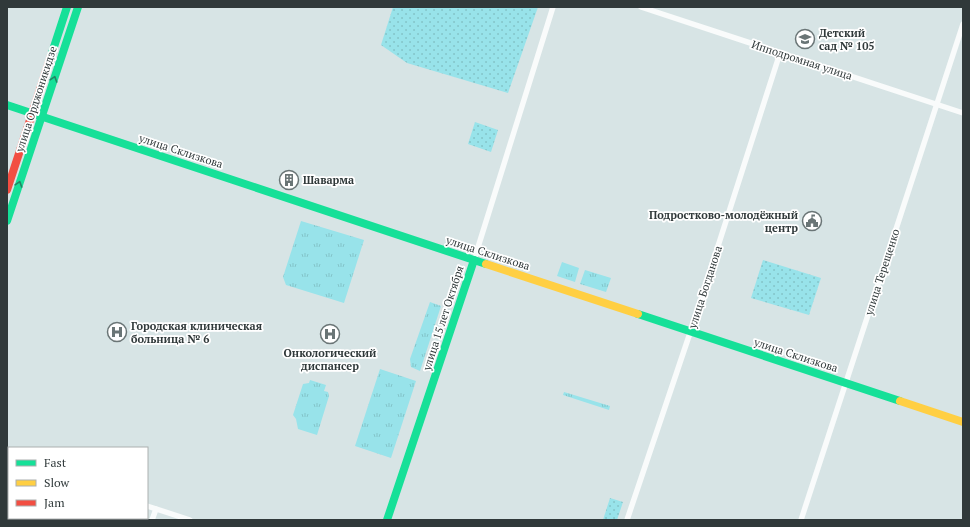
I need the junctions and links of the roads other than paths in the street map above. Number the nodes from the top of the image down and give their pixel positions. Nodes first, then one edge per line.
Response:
1 (67, 7) edge
2 (78, 7) edge
3 (553, 7) edge
4 (641, 7) edge
5 (963, 24) edge
6 (780, 53) junction
7 (7, 105) edge
8 (937, 105) junction
9 (32, 113) junction
10 (963, 113) edge
11 (42, 116) junction
12 (7, 190) edge
13 (7, 221) edge
14 (474, 260) junction
15 (691, 332) junction
16 (846, 383) junction
17 (963, 422) edge
18 (148, 506) edge
19 (156, 509) junction
20 (152, 520) edge
21 (190, 520) edge
22 (387, 520) edge
23 (627, 520) edge
24 (801, 520) edge

1 - 9 street, улица Орджоникидзе
11 -> 2 street, улица Орджоникидзе
3 - 14 street, улица 15 лет Октября
4 - 6 street, Ипподромная улица
5 - 8 street, улица Терещенко
6 - 8 street, Ипподромная улица
6 - 15 street, улица Богданова
7 - 9 street, улица Склизкова
8 - 10 street, Ипподромная улица
8 - 16 street, улица Терещенко
9 - 11 street, улица Склизкова
9 - 12 street, улица Орджоникидзе
13 -> 11 street, улица Орджоникидзе
11 - 14 street, улица Склизкова
14 - 15 street, улица Склизкова
14 - 22 street, улица 15 лет Октября
15 - 16 street, улица Склизкова
15 - 23 street, улица Богданова
16 - 17 street, улица Склизкова
16 - 24 street, улица Терещенко
18 - 19 street
19 - 20 street
19 - 21 street

